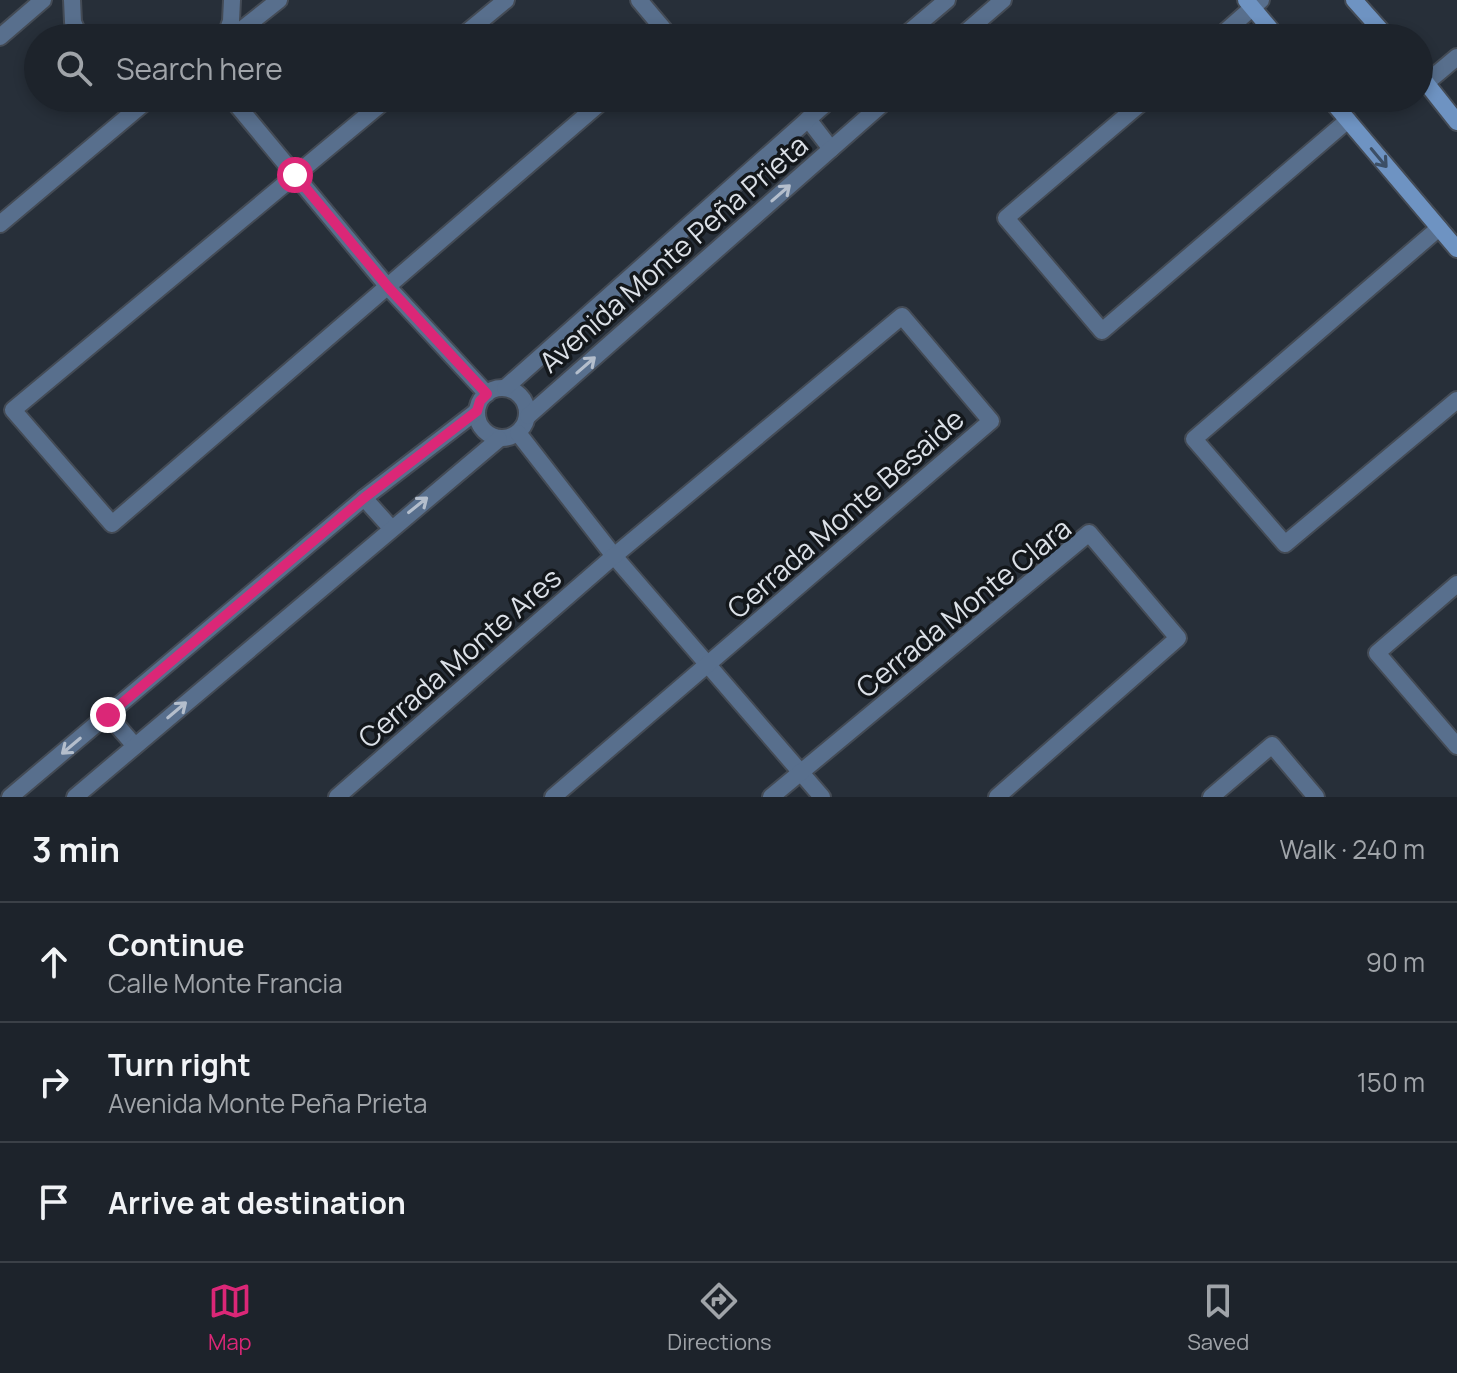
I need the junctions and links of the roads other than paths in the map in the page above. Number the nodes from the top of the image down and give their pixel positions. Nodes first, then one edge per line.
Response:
1 (43, 0) edge
2 (72, 0) edge
3 (232, 0) edge
4 (279, 0) edge
5 (506, 0) edge
6 (639, 0) edge
7 (947, 0) edge
8 (1003, 0) edge
9 (1354, 0) edge
10 (1253, 3) edge
11 (74, 24) edge
12 (230, 24) edge
13 (249, 24) edge
14 (477, 24) edge
15 (659, 24) edge
16 (919, 24) edge
17 (975, 24) edge
18 (1232, 24) edge
19 (1268, 24) edge
20 (1375, 24) edge
21 (0, 37) edge
22 (1457, 57) edge
23 (1433, 72) edge
24 (1433, 91) edge
25 (133, 112) edge
26 (243, 112) edge
27 (371, 112) edge
28 (590, 112) edge
29 (816, 112) edge
30 (873, 112) edge
31 (1131, 112) edge
32 (1341, 112) edge
33 (808, 119) junction
34 (1348, 120) junction
35 (1457, 122) edge
36 (831, 149) junction
37 (295, 175) junction
38 (0, 224) edge
39 (1439, 228) junction
40 (1457, 249) edge
41 (388, 287) junction
42 (505, 388) junction
43 (487, 394) junction
44 (1457, 400) edge
45 (477, 411) junction
46 (528, 416) junction
47 (518, 433) junction
48 (499, 439) junction
49 (364, 498) junction
50 (391, 528) junction
51 (614, 556) junction
52 (1457, 584) edge
53 (709, 666) junction
54 (108, 715) junction
55 (135, 746) junction
56 (1457, 746) edge
57 (800, 772) junction
58 (10, 797) edge
59 (75, 797) edge
60 (337, 797) edge
61 (553, 797) edge
62 (771, 797) edge
63 (822, 797) edge
64 (997, 797) edge
65 (1211, 797) edge
66 (1316, 797) edge

1 - 21 street
2 - 11 street
3 - 12 street
4 - 13 street
5 - 14 street
6 - 15 street
7 - 16 street
8 - 17 street
9 - 20 street
10 - 18 street
10 - 19 street
22 - 23 street
24 - 35 street
25 - 38 street
26 - 37 street
27 - 37 street
28 - 41 street
29 - 33 street, Avenida Monte Peña Prieta
30 - 36 street, Avenida Monte Peña Prieta
31 - 34 street
32 - 34 street
33 - 36 street
33 - 42 street, Avenida Monte Peña Prieta
34 -> 39 street
46 -> 36 street, Avenida Monte Peña Prieta
37 - 41 street
37 - 41 street
39 - 40 street
39 - 44 street
41 - 43 street
42 - 43 street
42 - 46 street
43 - 45 street
45 - 48 street
45 - 49 street
46 - 47 street
47 - 48 street
47 - 51 street
50 -> 48 street
49 - 50 street
49 - 54 street
55 -> 50 street
51 - 53 street
51 - 53 street, Cerrada Monte Besaide
51 - 60 street, Cerrada Monte Ares
52 - 56 street
53 - 57 street
53 - 61 street
54 - 55 street
54 -> 58 street
55 - 59 street
57 - 62 street
57 - 63 street
57 - 64 street, Cerrada Monte Clara
65 - 66 street

